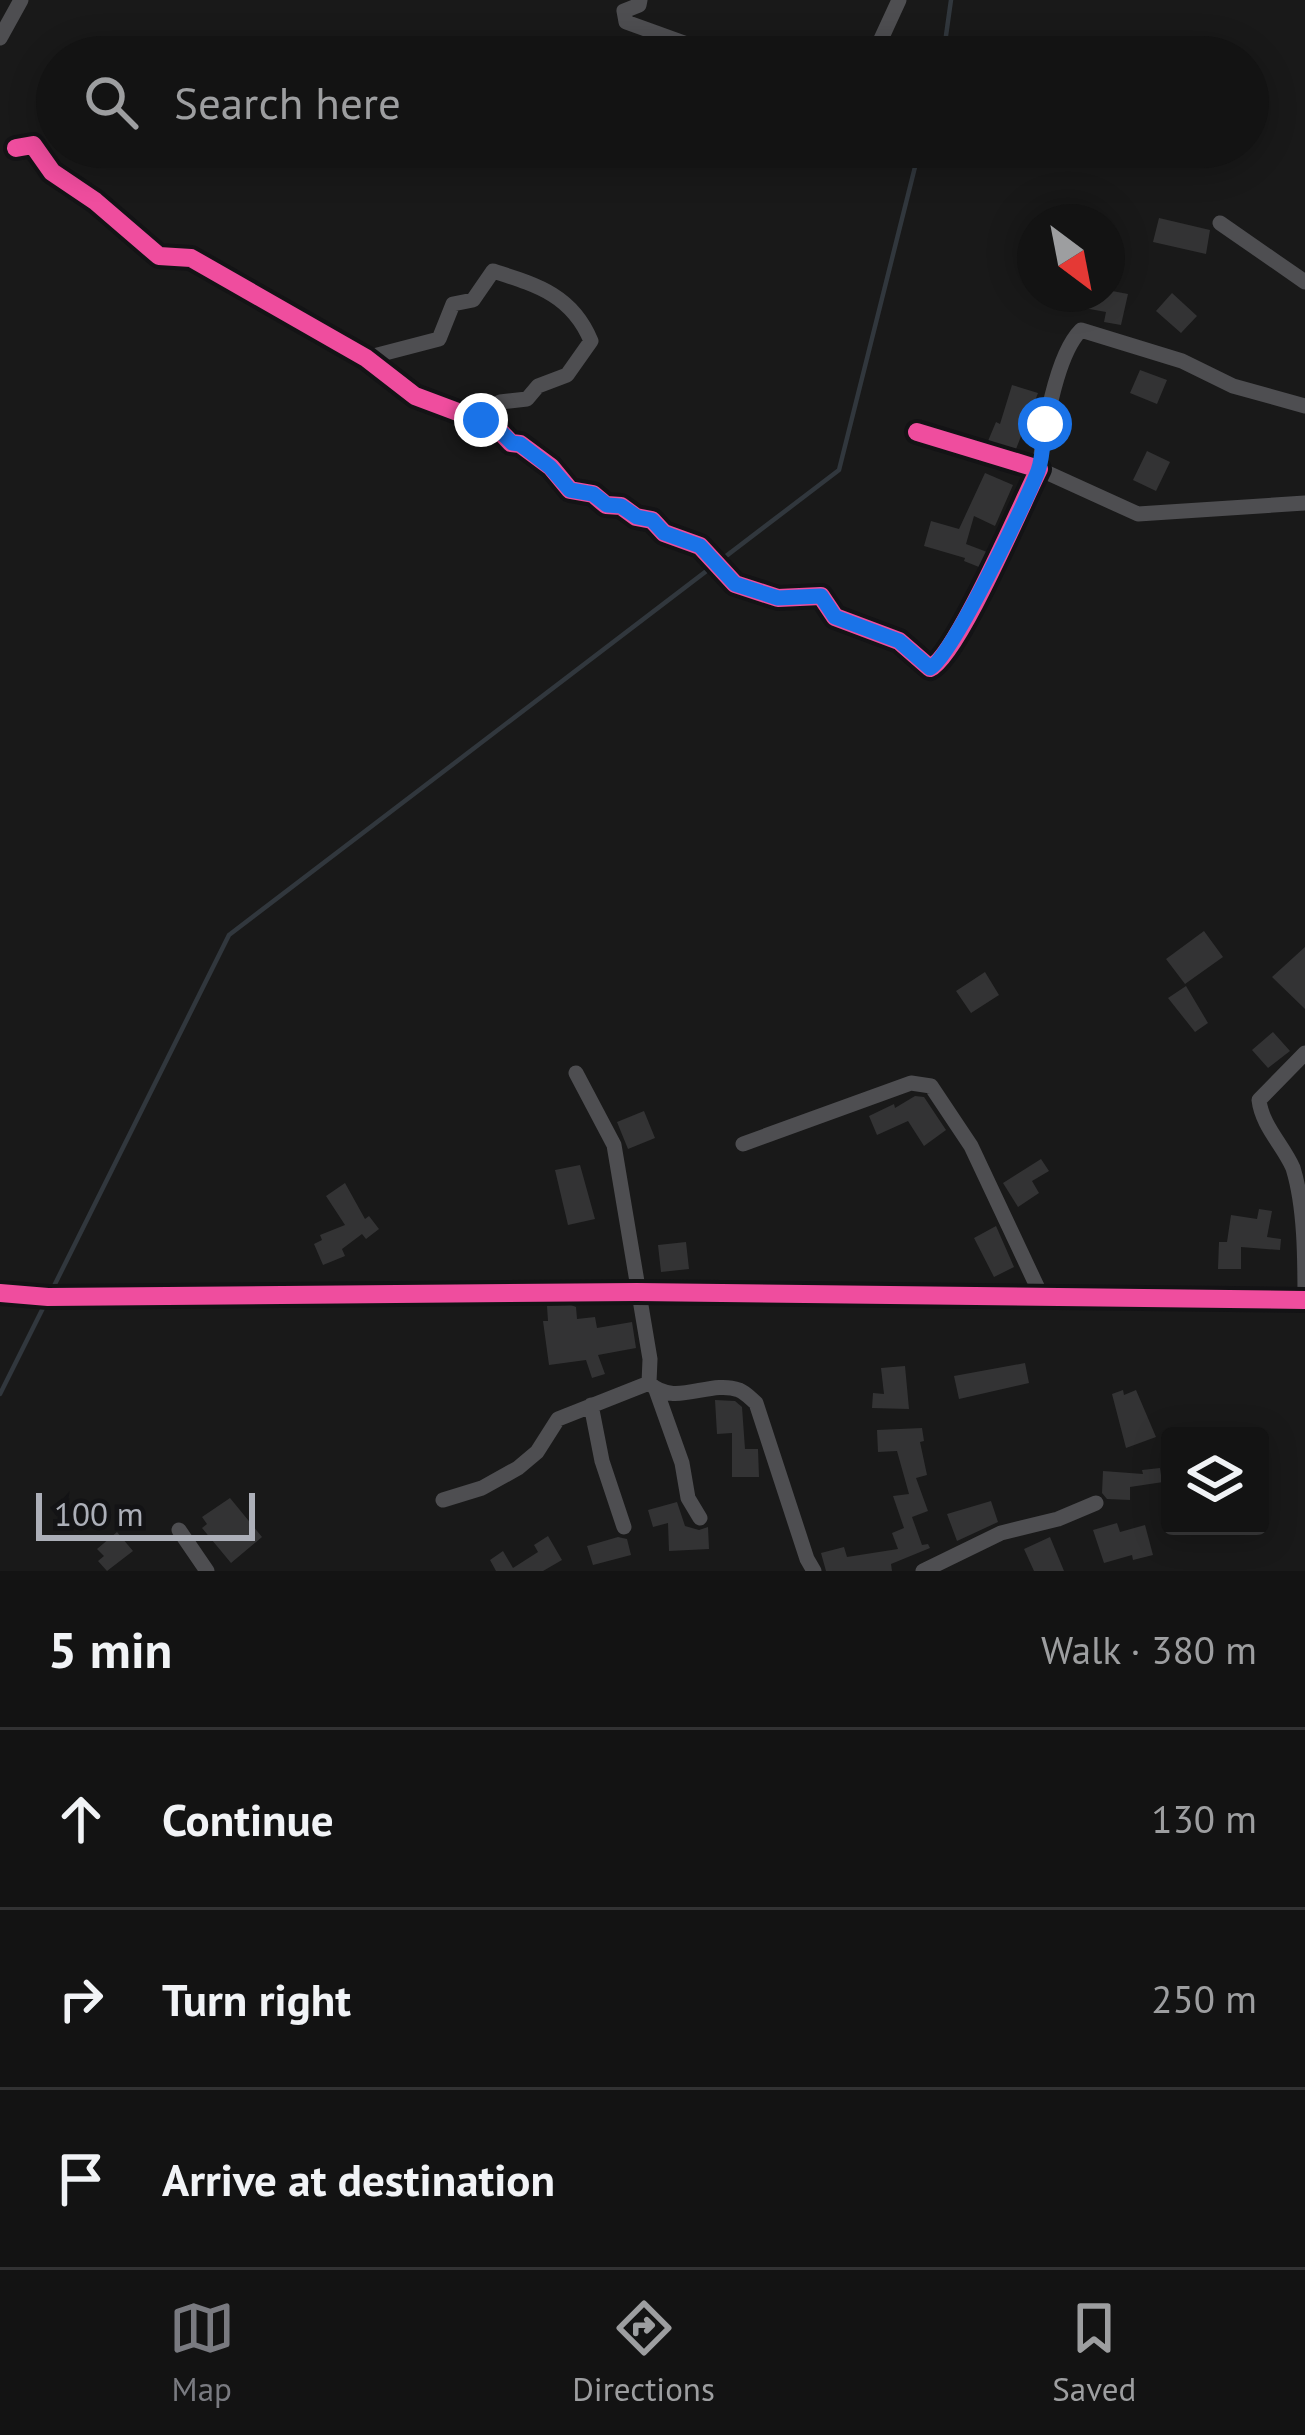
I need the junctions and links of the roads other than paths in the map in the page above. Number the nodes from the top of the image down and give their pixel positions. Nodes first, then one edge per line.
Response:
1 (21, 0) edge
2 (640, 0) edge
3 (899, 0) edge
4 (664, 36) edge
5 (882, 36) edge
6 (0, 38) edge
7 (16, 148) dead end
8 (36, 149) edge
9 (49, 168) edge
10 (1220, 223) dead end
11 (1305, 282) edge
12 (366, 358) junction
13 (1305, 406) edge
14 (481, 420) junction
15 (916, 432) dead end
16 (1039, 469) junction
17 (1305, 502) edge
18 (1305, 1053) edge
19 (576, 1073) dead end
20 (742, 1144) dead end
21 (637, 1292) junction
22 (0, 1293) edge
23 (1042, 1297) junction
24 (1305, 1300) edge
25 (652, 1387) junction
26 (591, 1406) junction
27 (443, 1500) dead end
28 (1096, 1503) dead end
29 (700, 1518) dead end
30 (624, 1527) dead end
31 (179, 1530) dead end
32 (207, 1571) edge
33 (814, 1571) edge
34 (922, 1571) edge

1 - 6 street
2 - 4 street
3 - 5 street
7 - 8 street
9 - 12 street
10 - 11 street
12 - 14 street
12 - 14 street
13 - 16 street
14 - 16 street
15 - 16 street
16 - 17 street
18 - 24 street
19 - 21 street
20 - 23 street
21 - 22 street
21 - 23 street
21 - 25 street
23 - 24 street
25 - 26 street
25 - 29 street
25 - 33 street
26 - 27 street
26 - 30 street
28 - 34 street
31 - 32 street

